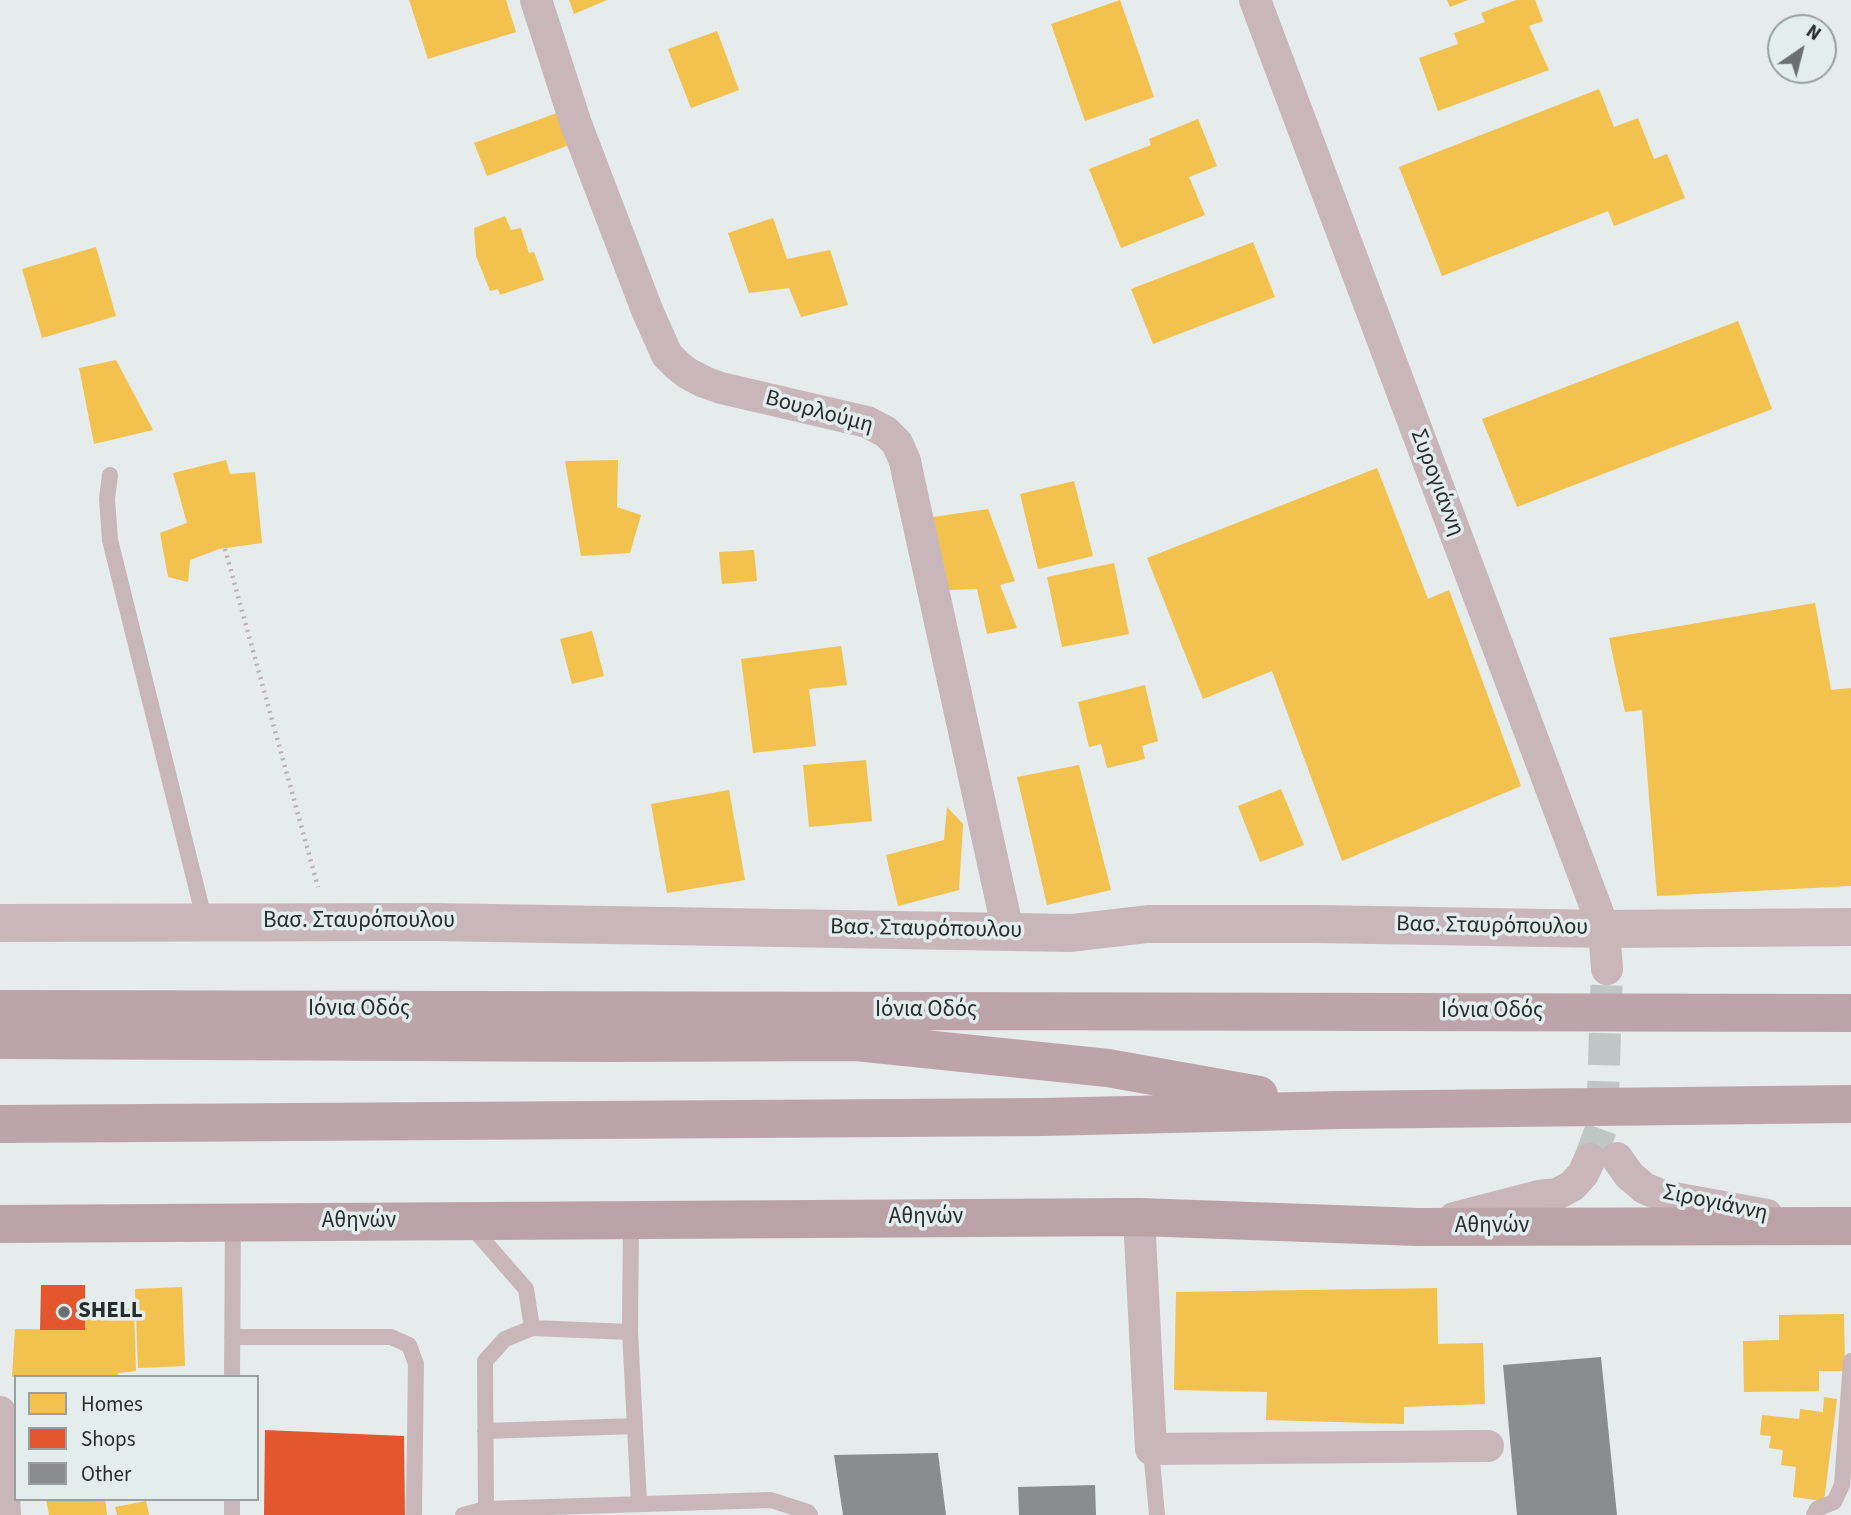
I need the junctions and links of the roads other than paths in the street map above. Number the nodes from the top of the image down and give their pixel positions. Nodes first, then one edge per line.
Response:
1 (536, 0) edge
2 (1255, 0) edge
3 (110, 475) dead end
4 (205, 922) junction
5 (0, 923) edge
6 (1851, 926) edge
7 (1604, 929) junction
8 (1008, 931) junction
9 (1607, 969) tunnel mouth
10 (0, 1009) edge
11 (1851, 1013) edge
12 (0, 1040) edge
13 (1851, 1104) edge
14 (1340, 1110) junction
15 (0, 1124) edge
16 (1139, 1217) junction
17 (631, 1219) junction
18 (467, 1221) junction
19 (233, 1223) junction
20 (0, 1224) edge
21 (1418, 1227) junction
22 (1839, 1227) edge
23 (532, 1328) junction
24 (630, 1332) junction
25 (232, 1337) junction
26 (1851, 1361) edge
27 (232, 1375) edge
28 (0, 1412) edge
29 (635, 1426) junction
30 (485, 1431) junction
31 (1488, 1446) dead end
32 (1151, 1449) junction
33 (639, 1503) junction
34 (485, 1509) junction
35 (5, 1515) edge
36 (414, 1515) edge
37 (463, 1515) edge
38 (810, 1515) edge
39 (1157, 1515) edge
40 (1814, 1515) edge

1 - 8 street, Βουρλούμη
2 - 7 street, Συρογιάννη
3 - 4 lane
4 - 5 street, Βασ. Σταυρόπουλου
4 - 8 street, Βασ. Σταυρόπουλου
6 - 7 street, Βασ. Σταυρόπουλου
7 - 8 street, Βασ. Σταυρόπουλου
7 - 9 street, Συρογιάννη
10 - 11 highway, Ιόνια Οδός
12 - 14 highway, Ιόνια Οδός
13 - 14 highway, Ιόνια Οδός
14 - 15 highway, Ιόνια Οδός
16 - 17 main road, Αθηνών
16 - 21 main road, Αθηνών
16 - 32 street
17 - 18 main road, Αθηνών
17 - 24 lane
18 - 19 main road, Αθηνών
18 - 23 lane
19 - 20 main road, Αθηνών
19 - 25 lane
21 - 22 main road, Αθηνών
21 - 22 street, Σιρογιάννη
23 - 24 lane
23 - 30 lane
24 - 29 lane
25 - 27 lane
25 - 36 lane
26 - 40 lane
28 - 35 street
29 - 30 lane
29 - 33 lane
30 - 34 lane
31 - 32 street
32 - 39 lane
33 - 34 lane
33 - 38 lane
34 - 37 lane

